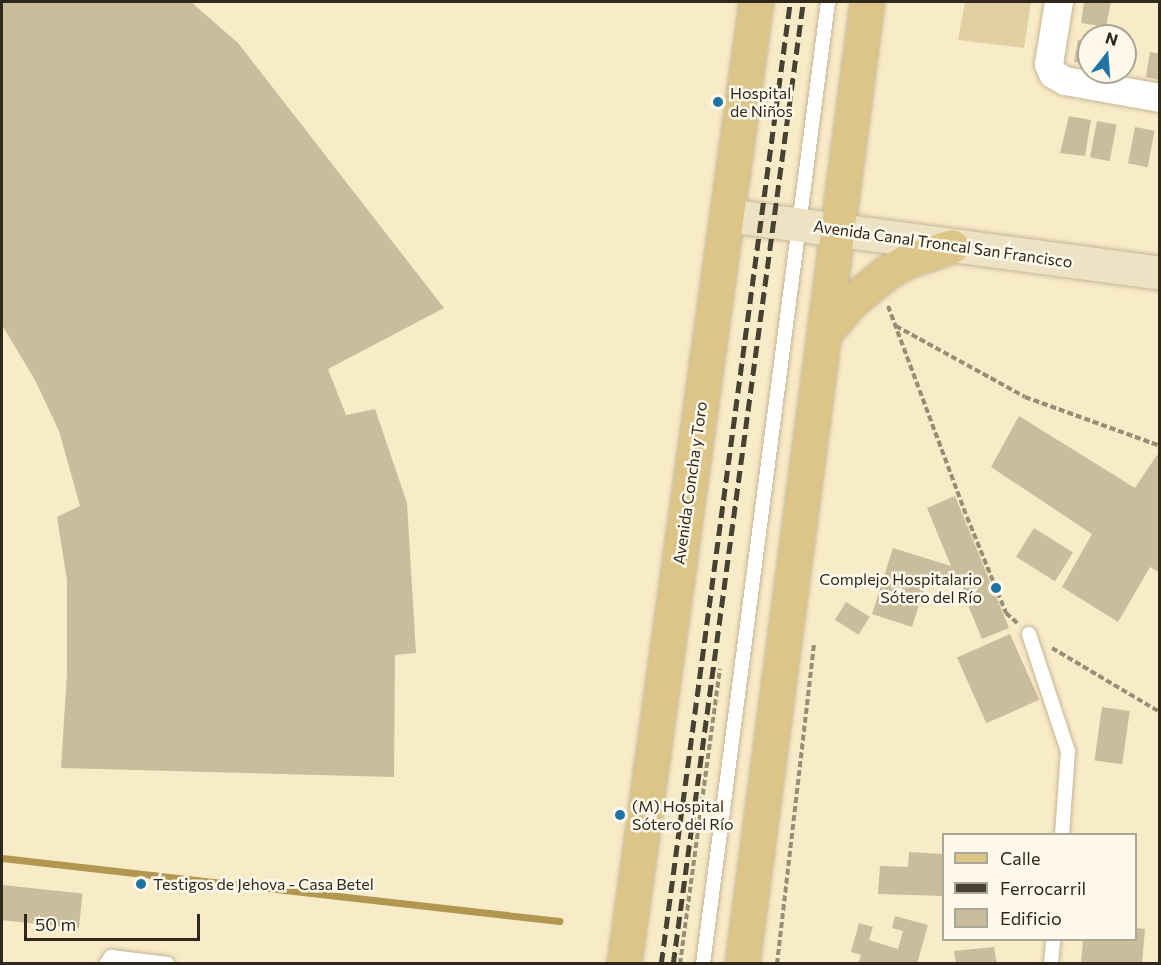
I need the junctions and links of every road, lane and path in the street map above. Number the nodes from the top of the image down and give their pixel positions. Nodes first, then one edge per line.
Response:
1 (756, 2) edge
2 (828, 2) edge
3 (867, 2) edge
4 (1059, 2) edge
5 (1160, 98) edge
6 (727, 216) junction
7 (800, 225) junction
8 (838, 230) junction
9 (952, 246) junction
10 (1160, 273) edge
11 (886, 302) dead end
12 (895, 326) junction
13 (825, 332) junction
14 (1160, 446) edge
15 (1029, 633) junction
16 (815, 634) dead end
17 (1160, 712) edge
18 (1062, 833) edge
19 (632, 906) junction
20 (1053, 941) edge
21 (106, 963) edge
22 (168, 963) edge
23 (613, 963) edge
24 (624, 963) edge
25 (704, 963) edge
26 (742, 963) edge
27 (777, 963) edge
28 (1051, 963) edge

1 - 6 main road, Avenida Concha y Toro
2 - 7 lane
3 - 8 main road
4 - 5 street
6 - 7 main road, Avenida Canal Troncal San Francisco
6 - 19 main road, Avenida Concha y Toro
7 - 8 main road, Avenida Canal Troncal San Francisco
7 - 25 lane
8 - 9 main road, Avenida Canal Troncal San Francisco
8 - 13 main road
9 - 10 main road, Avenida Canal Troncal San Francisco
9 - 13 main road
11 - 12 path
12 - 14 path
12 - 15 path
13 - 26 main road
15 - 17 path
15 - 18 lane
16 - 27 path
19 - 23 main road
19 - 24 main road, Avenida Concha y Toro
20 - 28 lane
21 - 22 lane

